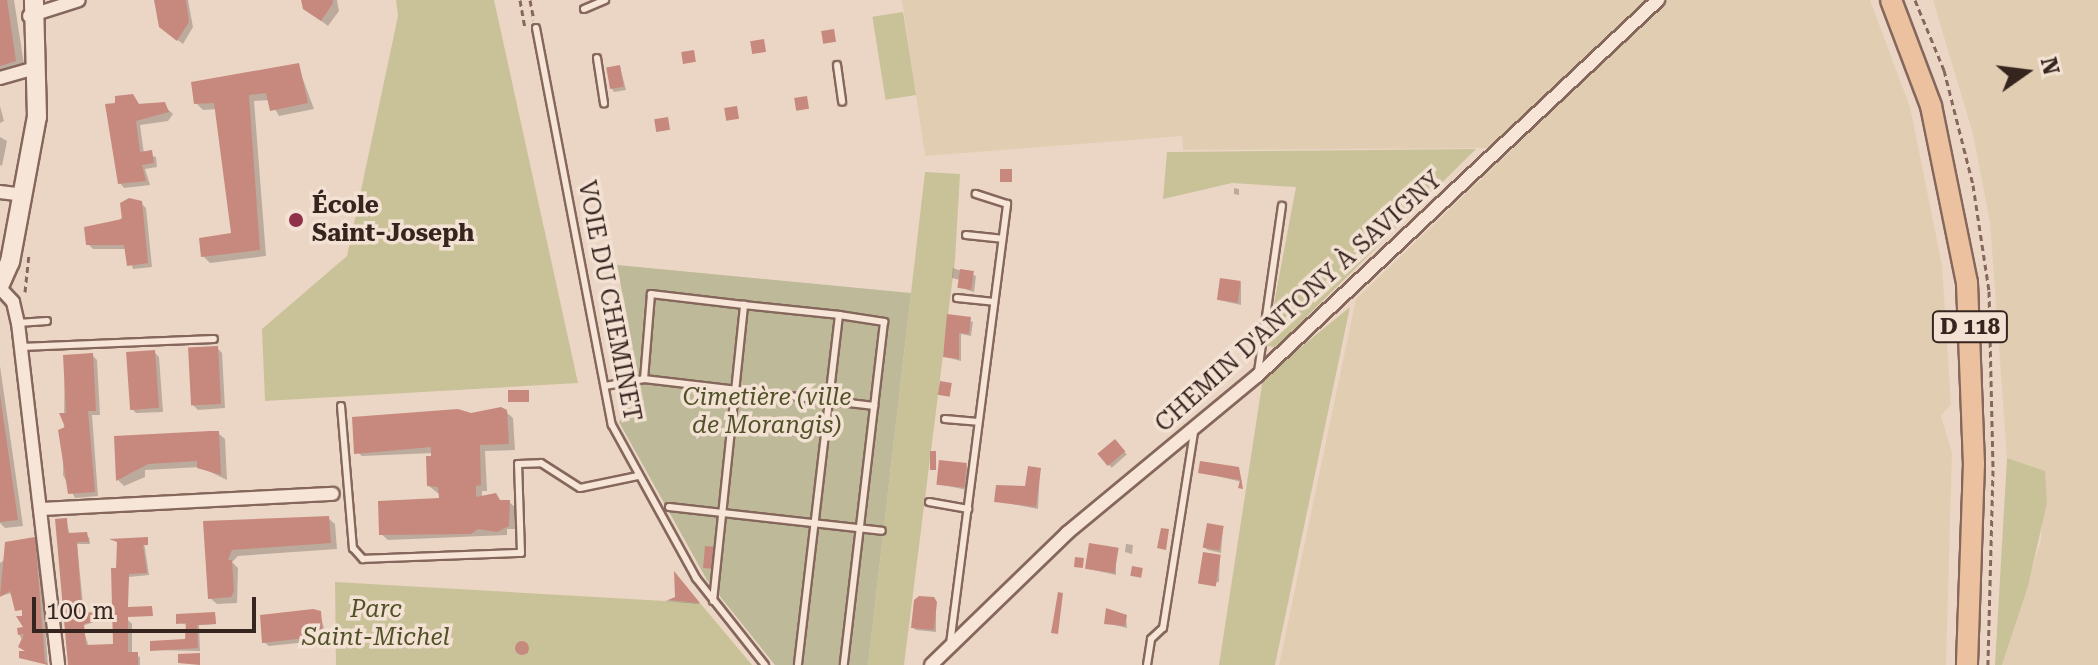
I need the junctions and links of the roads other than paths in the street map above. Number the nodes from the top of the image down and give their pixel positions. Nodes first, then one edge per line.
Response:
1 (79, 0) edge
2 (605, 0) edge
3 (1658, 0) edge
4 (1891, 0) edge
5 (31, 7) edge
6 (584, 9) dead end
7 (536, 28) road end
8 (597, 58) dead end
9 (837, 65) dead end
10 (35, 68) junction
11 (0, 78) edge
12 (842, 102) dead end
13 (604, 103) dead end
14 (13, 194) edge
15 (976, 194) dead end
16 (1282, 206) dead end
17 (966, 235) dead end
18 (1002, 239) junction
19 (0, 249) edge
20 (0, 286) edge
21 (957, 298) dead end
22 (994, 302) junction
23 (744, 305) junction
24 (839, 315) junction
25 (47, 321) dead end
26 (18, 323) junction
27 (214, 339) dead end
28 (21, 347) junction
29 (1257, 376) junction
30 (644, 379) junction
31 (605, 386) junction
32 (735, 389) junction
33 (829, 401) junction
34 (341, 406) dead end
35 (874, 406) junction
36 (945, 419) dead end
37 (978, 422) junction
38 (1194, 428) junction
39 (638, 476) junction
40 (348, 491) junction
41 (333, 494) joint
42 (929, 502) dead end
43 (669, 507) dead end
44 (43, 509) junction
45 (968, 509) junction
46 (720, 513) junction
47 (815, 523) junction
48 (860, 529) junction
49 (882, 531) dead end
50 (713, 601) junction
51 (950, 644) junction
52 (58, 665) edge
53 (765, 665) edge
54 (798, 665) edge
55 (844, 665) edge
56 (931, 665) edge
57 (1147, 665) edge
58 (1967, 665) edge

1 - 5 street
2 - 6 lane
3 - 29 street, CHEMIN D'ANTONY À SAVIGNY
4 - 58 main road, D 118
5 - 10 main road
7 - 31 lane, VOIE DU CHEMINET
8 - 13 lane
9 - 12 lane
10 - 11 street
10 - 14 main road
14 - 19 main road
14 - 20 main road
15 - 18 lane
16 - 29 lane
17 - 18 lane
18 - 22 lane
20 - 26 street
21 - 22 lane
22 - 37 lane
23 - 24 lane
23 - 30 lane
23 - 32 lane
24 - 33 lane
24 - 35 lane
25 - 26 lane
26 - 28 street
27 - 28 lane
28 - 44 street
29 - 38 street, CHEMIN D'ANTONY À SAVIGNY
30 - 31 lane
30 - 32 lane
31 - 39 lane, VOIE DU CHEMINET
32 - 33 lane
32 - 46 lane
33 - 35 lane
33 - 47 lane
34 - 40 lane
35 - 48 lane
36 - 37 lane
37 - 45 lane
38 - 51 street, CHEMIN D'ANTONY À SAVIGNY
38 - 57 lane
39 - 40 lane
39 - 50 lane, VOIE DU CHEMINET
40 - 41 lane
41 - 44 street
42 - 45 lane
43 - 46 lane
44 - 52 street
45 - 51 lane
46 - 47 lane
46 - 50 lane
47 - 48 lane
47 - 54 lane
48 - 49 lane
48 - 55 lane
50 - 53 lane, VOIE DU CHEMINET
51 - 56 street, CHEMIN D'ANTONY À SAVIGNY

